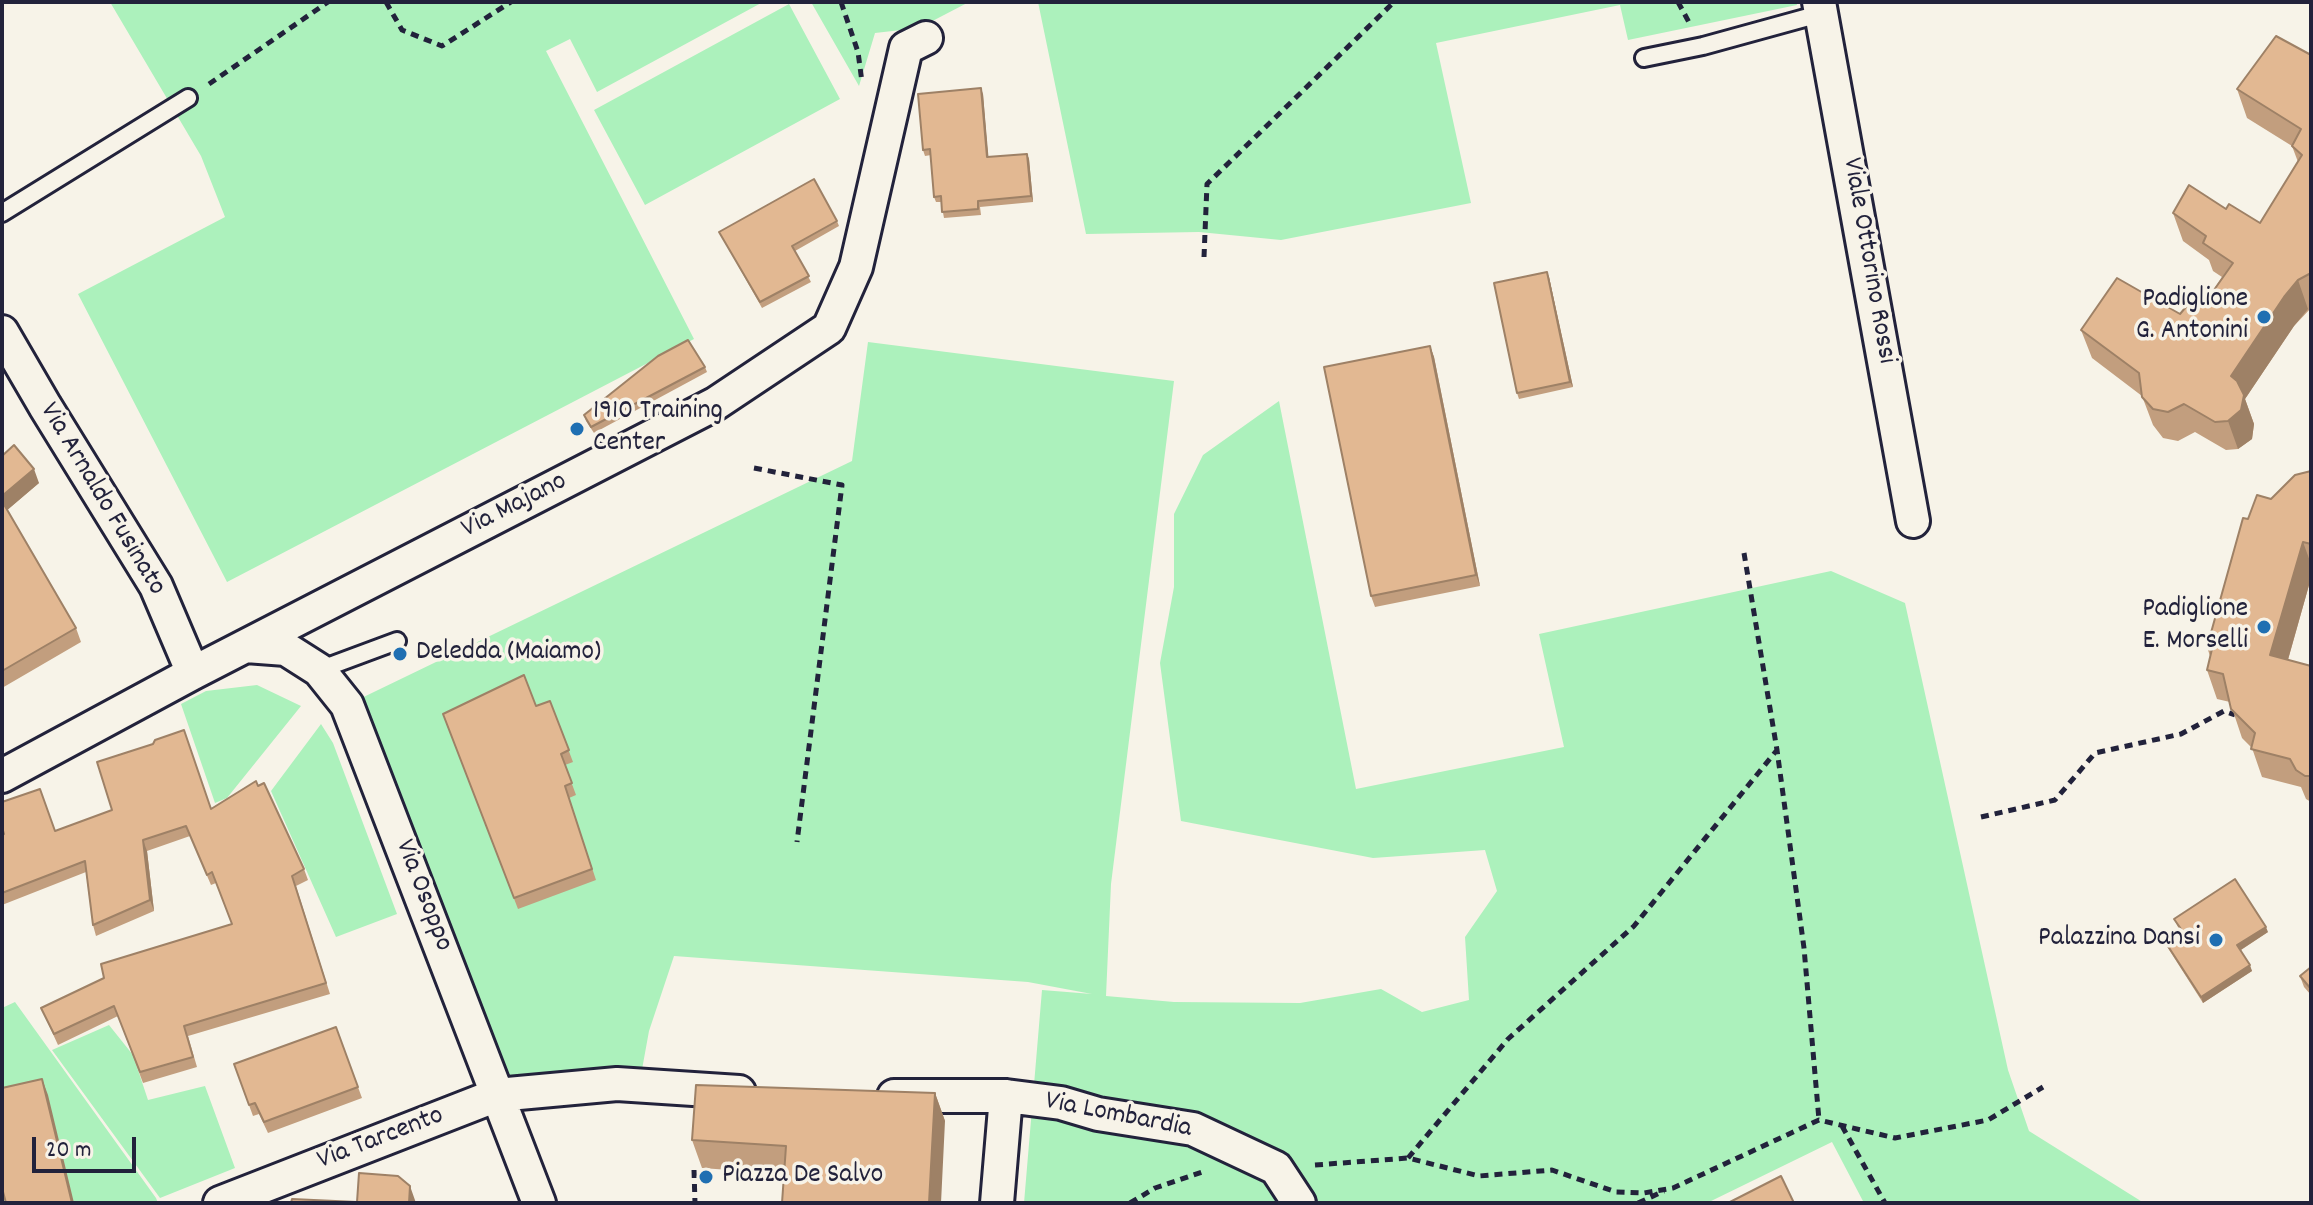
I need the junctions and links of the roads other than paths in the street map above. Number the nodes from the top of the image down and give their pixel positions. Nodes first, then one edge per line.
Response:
1 (1821, 7) edge
2 (926, 38) dead end
3 (1644, 58) dead end
4 (188, 98) road end
5 (2, 213) edge
6 (2, 332) edge
7 (1913, 521) dead end
8 (397, 641) dead end
9 (246, 646) junction
10 (319, 670) junction
11 (193, 673) junction
12 (2, 776) edge
13 (775, 1093) edge
14 (497, 1095) junction
15 (866, 1095) edge
16 (1006, 1096) junction
17 (220, 1203) edge
18 (539, 1203) edge
19 (997, 1203) edge
20 (1299, 1203) edge

1 - 3 lane
1 - 7 street, Viale Ottorino Rossi
2 - 9 street, Via Majano
4 - 5 lane
6 - 11 street, Via Arnaldo Fusinato
8 - 10 lane
9 - 10 street, Via Osoppo
9 - 11 street, Via Majano
10 - 14 street, Via Osoppo
11 - 12 street, Via Majano
13 - 14 street
14 - 17 street, Via Tarcento
14 - 18 street, Via Osoppo
15 - 16 street, Via Lombardia
16 - 19 street, Via Lombardia
16 - 20 street, Via Lombardia

